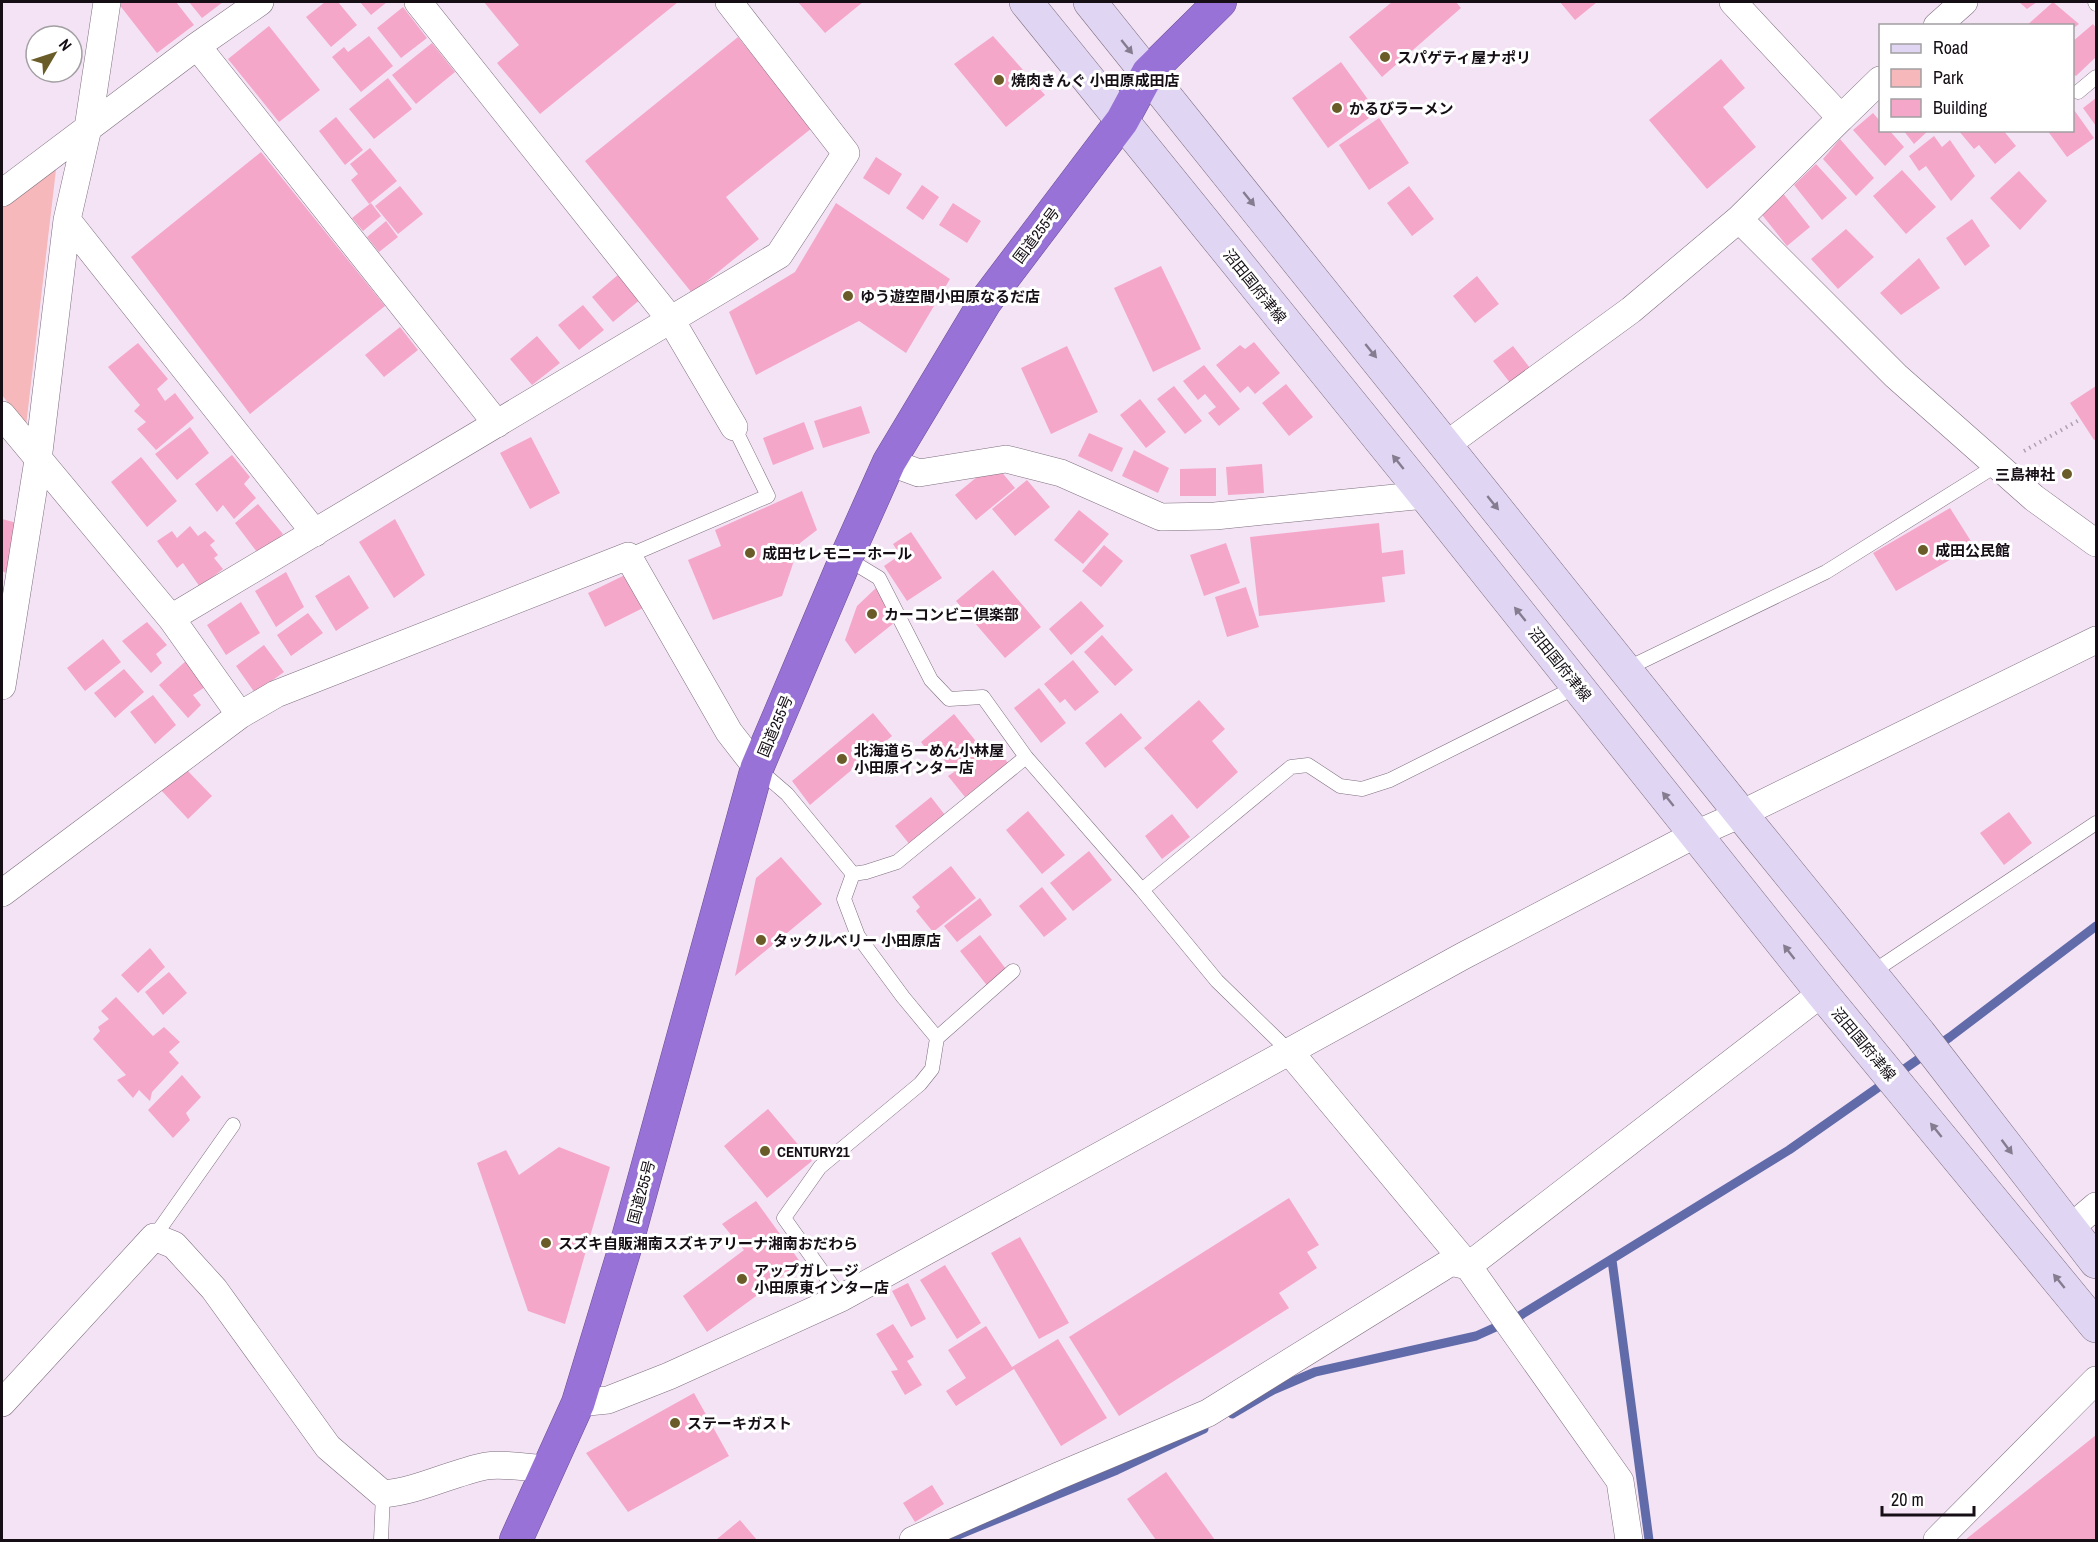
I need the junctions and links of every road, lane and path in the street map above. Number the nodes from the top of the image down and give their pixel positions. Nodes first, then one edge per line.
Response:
1 (107, 2) edge
2 (260, 2) edge
3 (418, 2) edge
4 (729, 2) edge
5 (1026, 2) edge
6 (1090, 2) edge
7 (1220, 2) edge
8 (1733, 2) edge
9 (1964, 2) edge
10 (1939, 24) edge
11 (197, 46) junction
12 (1148, 73) junction
13 (2097, 77) edge
14 (1879, 82) edge
15 (2078, 92) dead end
16 (1841, 118) junction
17 (1122, 121) junction
18 (88, 128) junction
19 (2, 193) edge
20 (1739, 219) junction
21 (67, 220) junction
22 (671, 320) junction
23 (2, 415) edge
24 (2081, 419) dead end
25 (498, 424) junction
26 (734, 427) joint
27 (1446, 445) junction
28 (38, 460) junction
29 (889, 462) junction
30 (1997, 465) junction
31 (1425, 495) junction
32 (315, 532) junction
33 (2097, 543) edge
34 (628, 556) junction
35 (846, 558) junction
36 (171, 618) junction
37 (2097, 640) edge
38 (1625, 669) junction
39 (2, 686) edge
40 (1578, 686) junction
41 (240, 715) junction
42 (1026, 757) junction
43 (757, 768) junction
44 (1741, 814) junction
45 (2097, 824) edge
46 (1696, 834) junction
47 (853, 874) junction
48 (1142, 890) junction
49 (2, 893) edge
50 (1013, 971) dead end
51 (1871, 973) junction
52 (1822, 993) junction
53 (937, 1038) junction
54 (1289, 1051) junction
55 (233, 1125) dead end
56 (2097, 1206) edge
57 (2069, 1228) junction
58 (154, 1237) junction
59 (2097, 1262) edge
60 (1468, 1266) junction
61 (841, 1298) junction
62 (2097, 1326) edge
63 (2097, 1380) edge
64 (2, 1403) edge
65 (578, 1403) junction
66 (547, 1469) junction
67 (383, 1494) junction
68 (381, 1540) edge
69 (516, 1540) edge
70 (913, 1540) edge
71 (1629, 1540) edge
72 (1937, 1540) edge

1 - 18 street
2 - 11 street
3 - 22 street
4 - 22 street
5 - 17 main road, 沼田国府津線
6 -> 12 main road
7 - 12 highway, 国道255号
8 - 16 street
9 - 10 street
11 - 18 street
11 - 25 street
12 - 17 highway, 国道255号
12 -> 27 main road
13 - 15 lane
14 - 16 street
16 - 20 street
17 - 29 highway, 国道255号
31 -> 17 main road, 沼田国府津線
18 - 19 street
18 - 21 street
20 - 27 street
20 - 30 street
21 - 28 street
21 - 32 street
22 - 25 street
22 - 26 street
23 - 28 street
24 - 30 path
25 - 32 street
26 - 34 lane
27 -> 38 main road
28 - 36 street
28 - 39 street
29 - 31 street
29 - 35 highway, 国道255号
30 - 33 street
30 - 38 lane
40 -> 31 main road, 沼田国府津線
32 - 36 street
34 - 41 street
34 - 43 street
35 - 42 lane
35 - 43 highway, 国道255号
36 - 41 street
37 - 44 street
38 - 44 main road
46 -> 40 main road, 沼田国府津線
40 - 48 lane
41 - 49 street
42 - 47 lane
42 - 48 lane
43 - 47 lane
43 - 65 highway, 国道255号
44 - 46 street
44 - 51 main road
45 - 51 lane
52 -> 46 main road, 沼田国府津線
46 - 54 street
47 - 53 lane
48 - 54 lane
50 - 53 lane
51 -> 57 main road
52 - 60 street
62 -> 52 main road, 沼田国府津線
53 - 61 lane
54 - 60 street
54 - 61 street
55 - 58 lane
56 - 57 street
57 - 59 main road
58 - 64 street
58 - 67 street
60 - 70 street
60 - 71 street
61 - 65 street
63 - 72 street
65 - 66 highway, 国道255号
66 - 67 street
66 - 69 highway, 国道255号
67 - 68 lane

